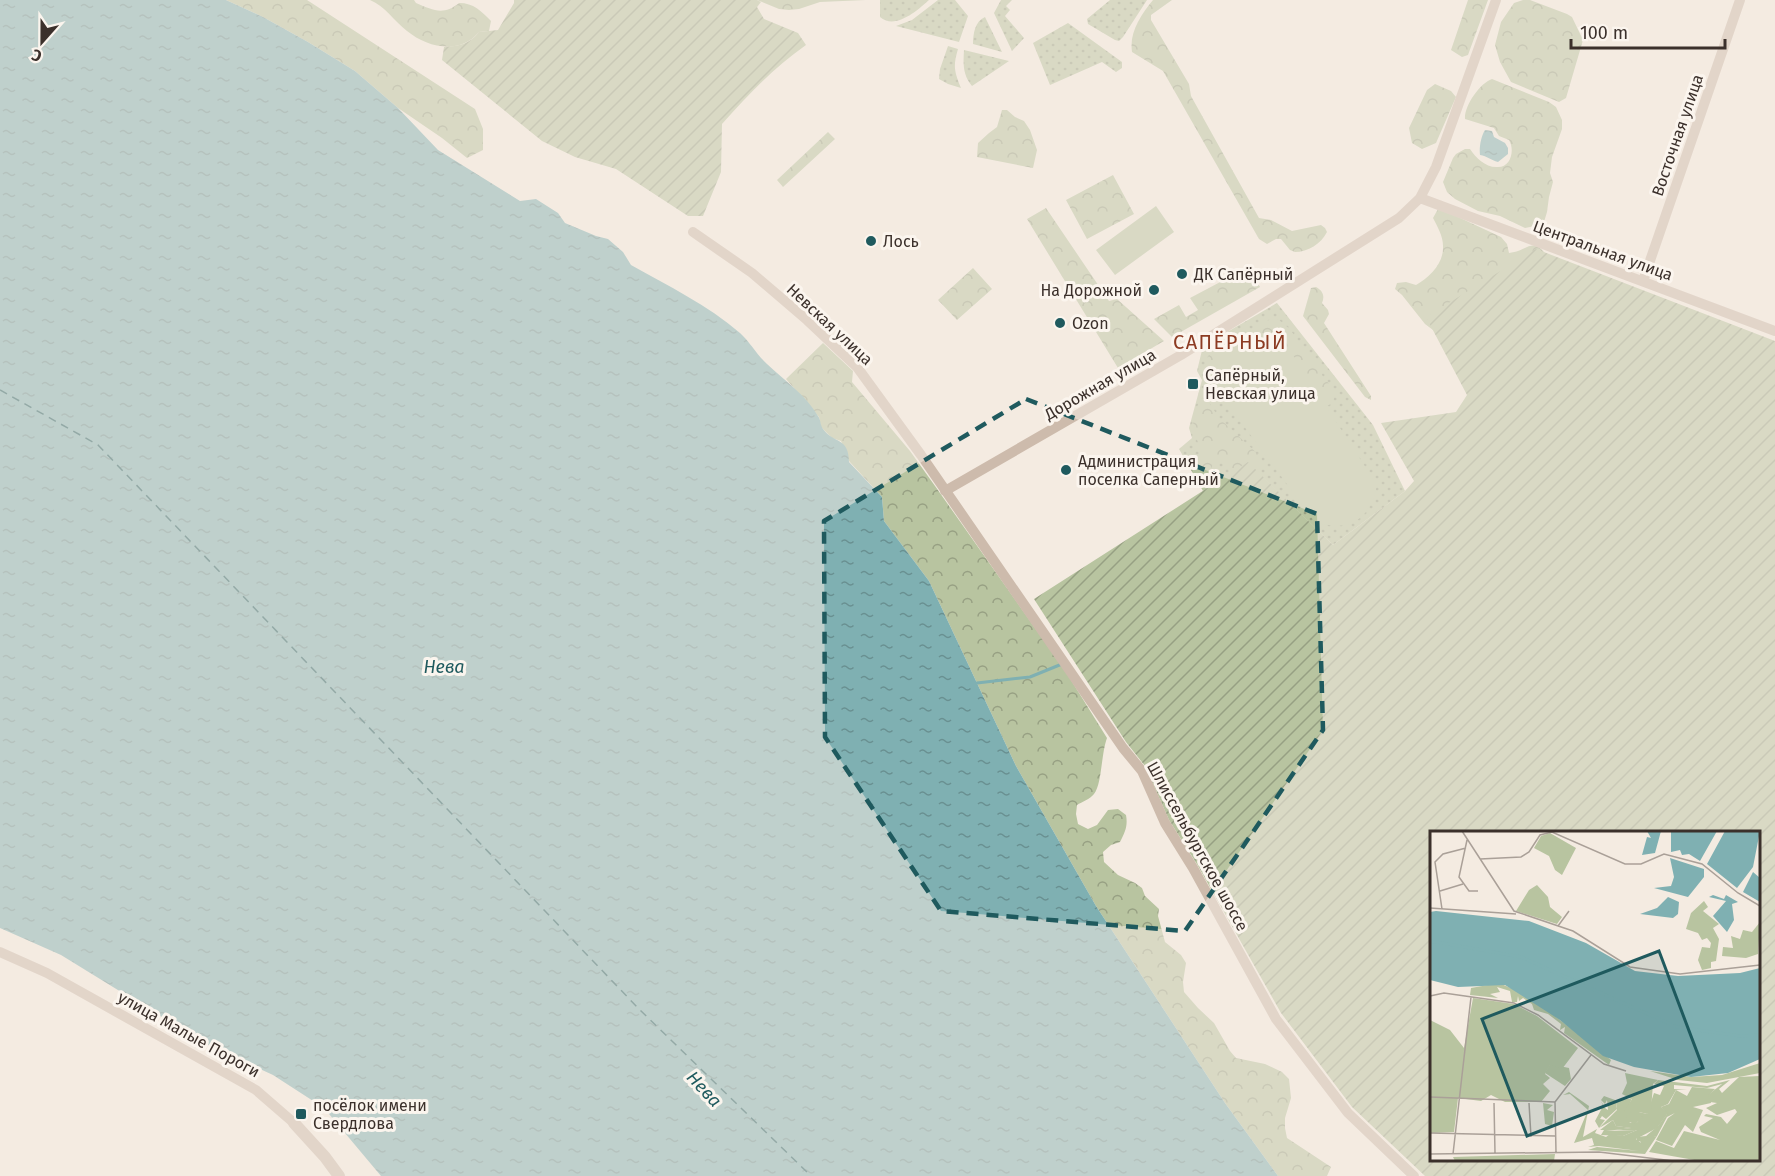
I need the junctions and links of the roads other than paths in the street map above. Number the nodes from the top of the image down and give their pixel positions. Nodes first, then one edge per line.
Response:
1 (1496, 0) edge
2 (1740, 0) edge
3 (1420, 198) junction
4 (693, 232) dead end
5 (1643, 281) junction
6 (1775, 331) edge
7 (945, 490) junction
8 (0, 952) edge
9 (294, 1123) joint
10 (339, 1176) edge
11 (1414, 1176) edge

1 - 3 street, Дорожная улица
2 - 5 street, Восточная улица
3 - 5 street, Центральная улица
3 - 7 street, Дорожная улица
4 - 7 street, Невская улица
5 - 6 street, Центральная улица
7 - 11 street, Шлиссельбургское шоссе
8 - 9 street, улица Малые Пороги
9 - 10 street, улица Малые Пороги

